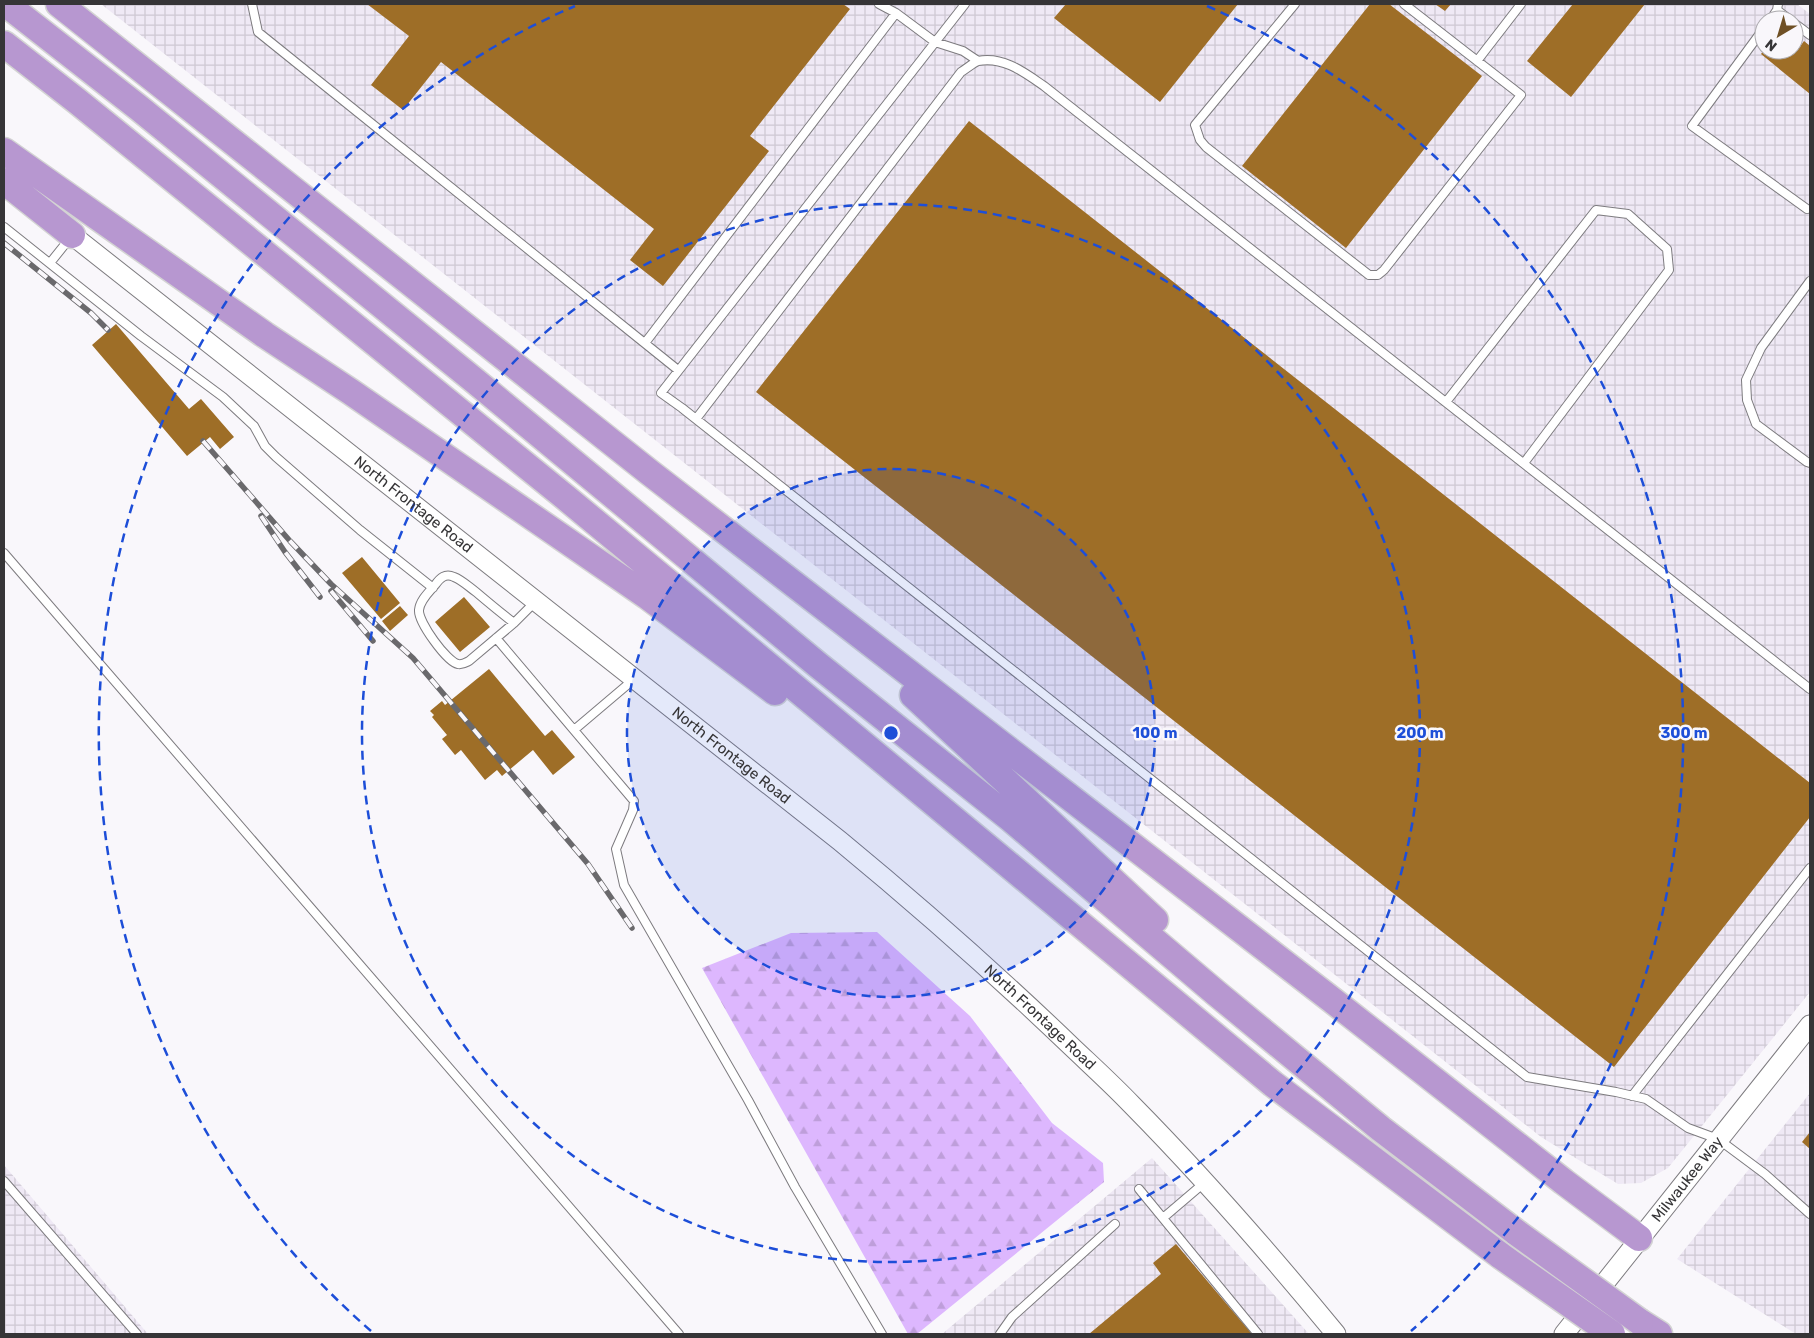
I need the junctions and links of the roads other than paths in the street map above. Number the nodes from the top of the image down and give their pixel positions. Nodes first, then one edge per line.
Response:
1 (6, 4) edge
2 (59, 4) edge
3 (252, 4) edge
4 (879, 4) edge
5 (965, 4) edge
6 (1295, 4) edge
7 (1404, 4) edge
8 (1521, 4) edge
9 (896, 13) junction
10 (935, 42) junction
11 (1754, 42) edge
12 (4, 44) edge
13 (1477, 60) junction
14 (978, 61) junction
15 (4, 151) edge
16 (4, 181) edge
17 (1807, 209) dead end
18 (4, 227) edge
19 (72, 235) junction
20 (50, 263) junction
21 (1810, 281) edge
22 (645, 343) junction
23 (678, 370) junction
24 (1446, 402) junction
25 (696, 419) junction
26 (1524, 463) junction
27 (1810, 463) edge
28 (649, 472) junction
29 (4, 553) edge
30 (432, 588) junction
31 (536, 600) junction
32 (514, 624) junction
33 (496, 638) junction
34 (635, 678) junction
35 (1810, 689) edge
36 (574, 730) junction
37 (1810, 868) edge
38 (1058, 905) junction
39 (1810, 1025) edge
40 (1632, 1096) junction
41 (1382, 1129) junction
42 (1718, 1139) junction
43 (4, 1181) edge
44 (1204, 1183) junction
45 (1138, 1189) dead end
46 (1810, 1214) edge
47 (1164, 1218) junction
48 (1115, 1224) dead end
49 (1639, 1238) junction
50 (1650, 1328) edge
51 (137, 1334) edge
52 (679, 1334) edge
53 (882, 1334) edge
54 (1000, 1334) edge
55 (1258, 1334) edge
56 (1336, 1334) edge
57 (1564, 1334) edge
58 (1612, 1334) edge

1 - 41 highway
2 - 28 highway
3 - 22 lane
4 - 9 lane
5 - 10 lane
6 - 13 lane
7 - 13 lane
8 - 13 lane
9 - 10 lane
9 - 22 lane
10 - 14 lane
10 - 23 lane
11 - 17 lane
12 - 38 highway
14 - 24 lane
14 - 25 lane
15 - 38 highway
16 - 19 highway
18 - 20 lane
19 - 20 lane
19 - 31 street, North Frontage Road
20 - 30 lane
21 - 27 lane
22 - 23 lane
23 - 25 lane
24 - 26 lane
24 - 26 lane
25 - 40 lane
26 - 35 lane
28 - 41 highway
28 - 49 highway
29 - 52 lane
30 - 32 lane
30 - 33 lane
31 - 32 lane
31 - 34 street, North Frontage Road
32 - 33 lane
33 - 36 lane
34 - 36 lane
34 - 44 street, North Frontage Road
36 - 53 lane
37 - 40 lane
38 - 58 highway, bridge
39 - 42 street, Milwaukee Way
40 - 42 lane
41 - 50 highway, bridge
42 - 46 lane
42 - 49 street, Milwaukee Way
43 - 51 lane
44 - 47 lane
44 - 56 street, North Frontage Road
45 - 47 lane
47 - 55 lane
48 - 54 lane
49 - 57 street, Milwaukee Way

